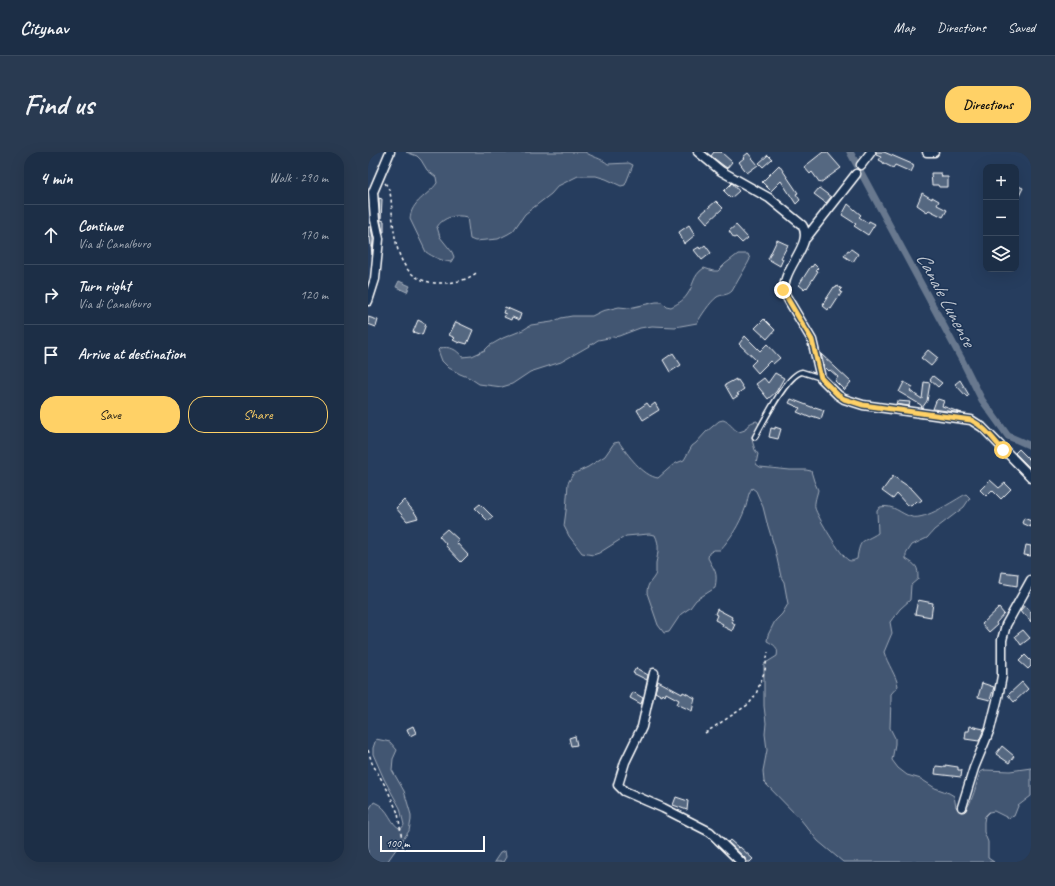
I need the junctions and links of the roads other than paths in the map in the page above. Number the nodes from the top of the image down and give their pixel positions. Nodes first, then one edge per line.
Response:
1 (390, 152) edge
2 (698, 152) edge
3 (871, 152) edge
4 (927, 152) edge
5 (934, 152) edge
6 (861, 165) dead end
7 (856, 174) dead end
8 (806, 238) junction
9 (368, 301) edge
10 (821, 378) junction
11 (755, 437) dead end
12 (1031, 477) edge
13 (1031, 580) edge
14 (654, 673) dead end
15 (962, 807) dead end
16 (741, 862) edge

1 - 9 street
2 - 8 street
3 - 6 street
4 - 5 street
7 - 8 street
8 - 10 street
10 - 11 lane
10 - 12 street
13 - 15 street
14 - 16 street

